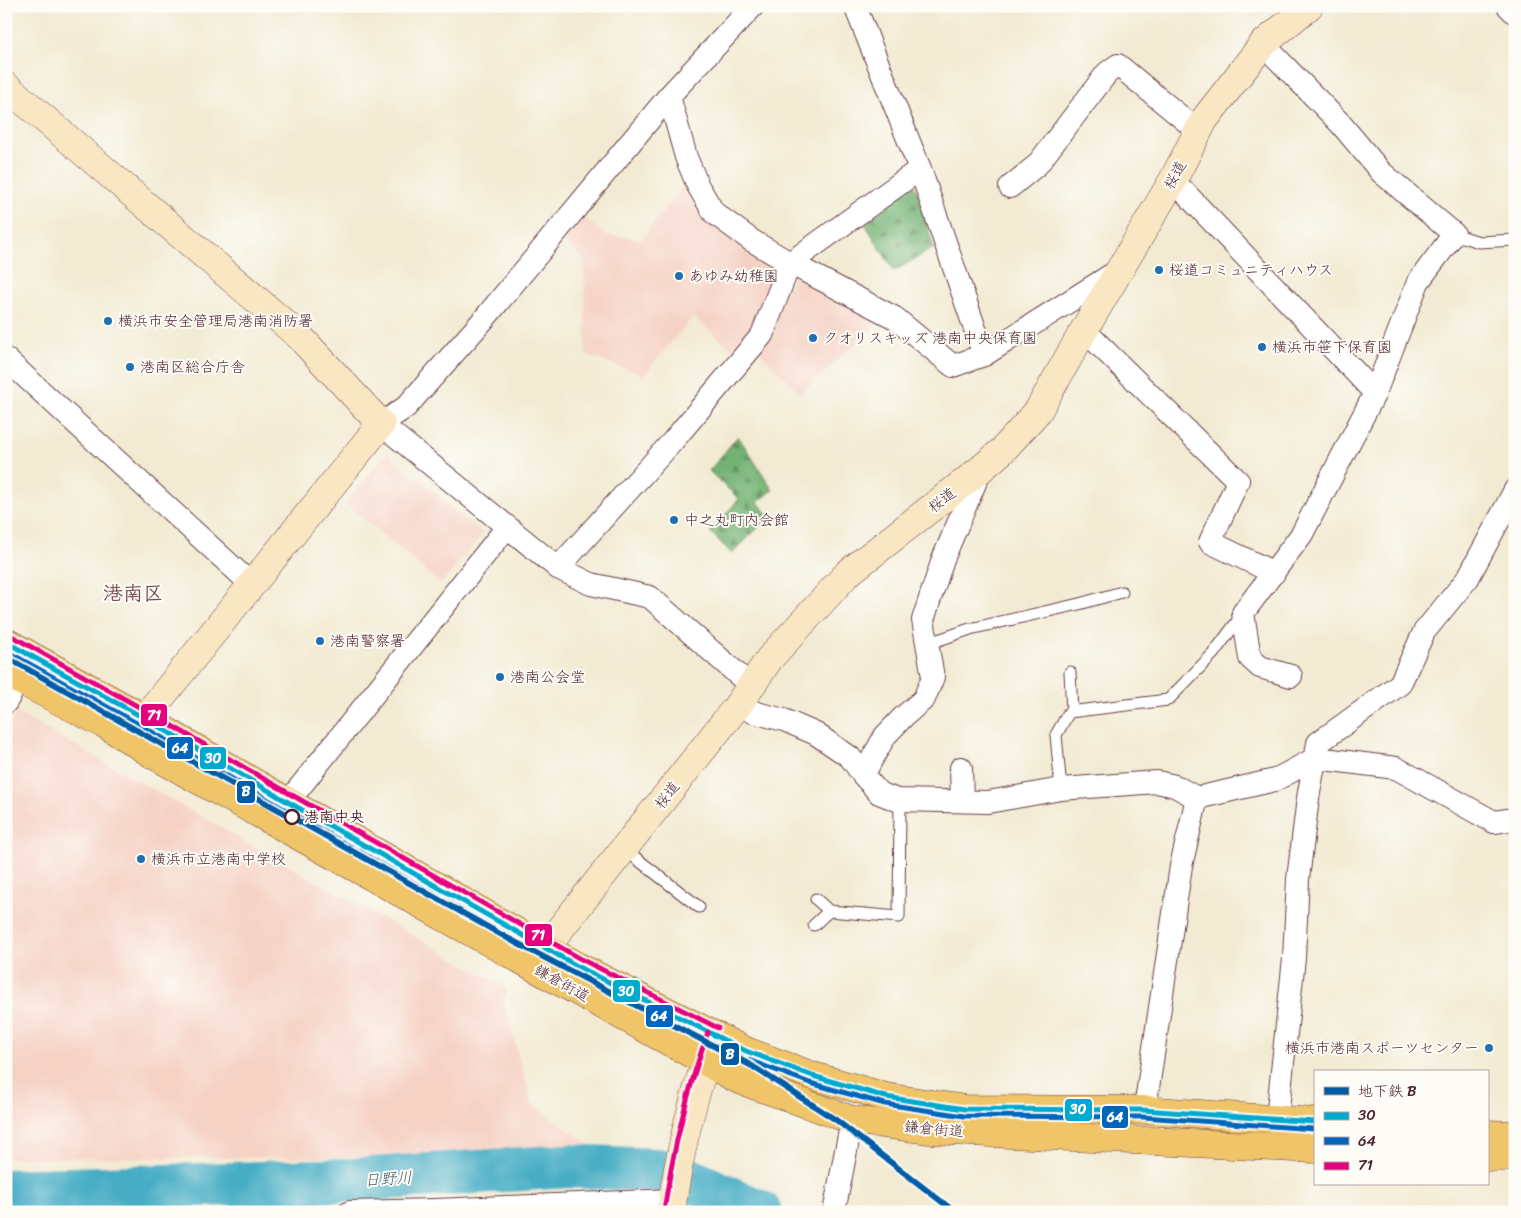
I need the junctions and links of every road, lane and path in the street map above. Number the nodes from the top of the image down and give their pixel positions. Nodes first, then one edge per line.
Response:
1 (753, 6) edge
2 (855, 6) edge
3 (1508, 6) edge
4 (1299, 9) edge
5 (1515, 13) edge
6 (1263, 44) junction
7 (6, 86) edge
8 (669, 96) junction
9 (1198, 131) junction
10 (920, 169) junction
11 (1174, 180) junction
12 (1010, 187) dead end
13 (1454, 234) junction
14 (1515, 240) edge
15 (790, 263) junction
16 (1120, 269) junction
17 (1084, 330) junction
18 (984, 355) junction
19 (6, 359) edge
20 (1375, 393) junction
21 (380, 424) junction
22 (981, 469) junction
23 (1515, 490) edge
24 (507, 527) junction
25 (558, 568) junction
26 (1274, 572) junction
27 (251, 584) junction
28 (1122, 592) dead end
29 (1243, 613) junction
30 (6, 642) edge
31 (927, 644) junction
32 (1070, 672) dead end
33 (1291, 676) dead end
34 (11, 685) edge
35 (744, 695) junction
36 (1072, 711) junction
37 (144, 718) junction
38 (128, 739) junction
39 (1316, 758) junction
40 (960, 768) dead end
41 (863, 775) junction
42 (1061, 788) junction
43 (1197, 798) junction
44 (900, 800) junction
45 (962, 801) junction
46 (288, 802) junction
47 (1515, 819) edge
48 (624, 848) junction
49 (816, 899) dead end
50 (699, 907) dead end
51 (829, 911) junction
52 (814, 925) dead end
53 (540, 957) junction
54 (715, 1035) junction
55 (706, 1062) junction
56 (1143, 1110) junction
57 (1277, 1119) junction
58 (852, 1120) junction
59 (1314, 1122) edge
60 (1488, 1134) edge
61 (1515, 1135) edge
62 (1314, 1149) edge
63 (1488, 1157) edge
64 (1515, 1157) edge
65 (672, 1202) edge
66 (436, 1211) edge
67 (350, 1212) edge
68 (834, 1212) edge

1 - 8 street
2 - 10 street
3 - 5 street
4 - 6 street, 桜道
6 - 9 street, 桜道
6 - 13 street
7 - 21 street
8 - 15 street
8 - 21 street
9 - 11 street, 桜道
9 - 12 street
10 - 15 street
10 - 18 street
11 - 16 street, 桜道
11 - 20 street
13 - 14 lane
13 - 20 street
15 - 18 street
15 - 25 street
16 - 17 street, 桜道
16 - 18 street
17 - 22 street, 桜道
17 - 26 street
19 - 27 street
20 - 26 street
21 - 24 street
21 - 27 street
22 - 31 street
22 - 35 street, 桜道
23 - 39 street
24 - 25 street
24 - 46 street
25 - 35 street
26 - 29 street
27 - 37 street
28 - 31 lane
29 - 33 street
29 - 36 lane
30 - 37 main road, 鎌倉街道
31 - 41 street
32 - 36 lane
34 - 38 main road, 鎌倉街道
35 - 41 street
35 - 48 street, 桜道
36 - 42 lane
37 - 38 street
37 - 46 main road, 鎌倉街道
38 - 53 main road, 鎌倉街道
39 - 43 street
39 - 47 street
39 - 57 street
40 - 45 street
41 - 44 street
42 - 43 street
42 - 45 street
43 - 56 street
44 - 45 street
44 - 51 lane
46 - 53 main road, 鎌倉街道
48 - 50 lane
48 - 53 street, 桜道
49 - 51 lane
51 - 52 lane
53 - 54 main road, 鎌倉街道
53 - 55 main road, 鎌倉街道
54 - 55 street
54 - 56 main road, 鎌倉街道
55 - 58 main road, 鎌倉街道
55 - 65 street
56 - 57 main road, 鎌倉街道
57 - 59 main road, 鎌倉街道
58 - 62 main road, 鎌倉街道
58 - 68 street
60 - 61 main road
63 - 64 main road
65 - 66 street
66 - 67 street

